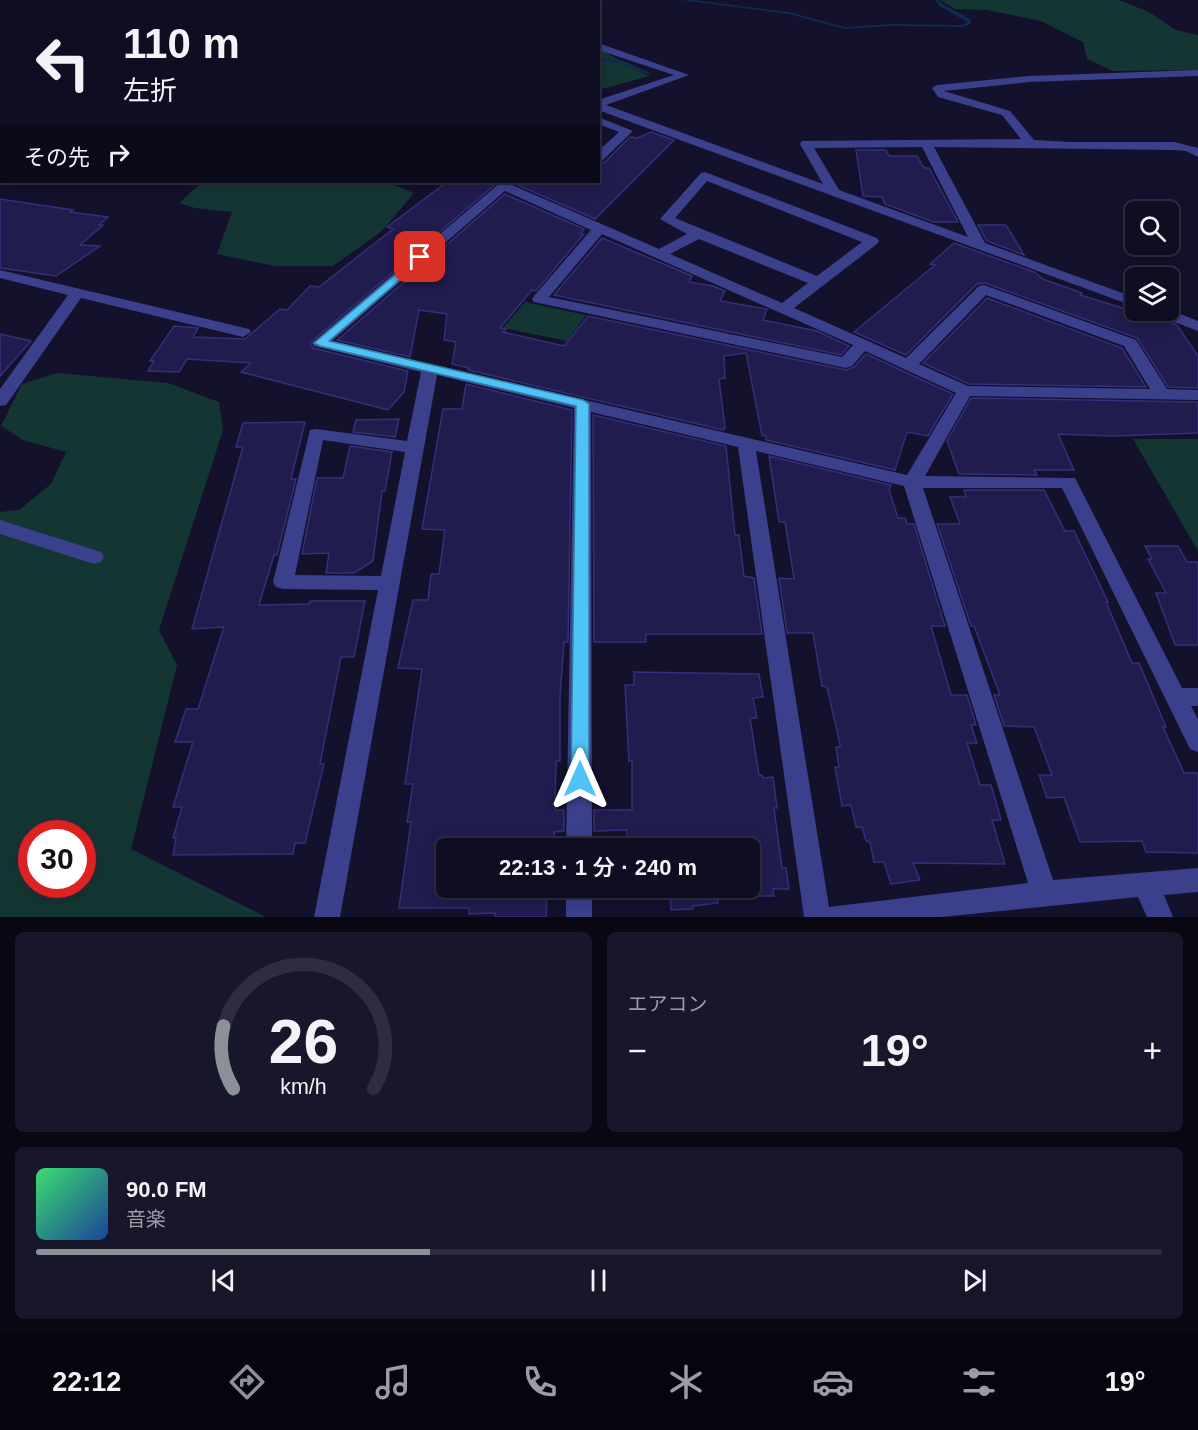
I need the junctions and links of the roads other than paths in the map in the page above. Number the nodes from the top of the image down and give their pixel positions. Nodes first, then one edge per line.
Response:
1 (600, 47) edge
2 (1198, 73) edge
3 (600, 104) edge
4 (600, 106) edge
5 (600, 121) edge
6 (926, 143) junction
7 (1030, 143) junction
8 (1198, 153) edge
9 (600, 156) edge
10 (506, 184) edge
11 (834, 192) junction
12 (600, 228) junction
13 (698, 234) junction
14 (980, 245) junction
15 (660, 254) junction
16 (0, 274) edge
17 (819, 282) junction
18 (78, 292) junction
19 (1125, 299) edge
20 (784, 309) junction
21 (1179, 319) edge
22 (1198, 326) edge
23 (243, 332) dead end
24 (863, 344) junction
25 (909, 364) junction
26 (430, 367) junction
27 (965, 391) junction
28 (1162, 395) junction
29 (1198, 395) edge
30 (0, 401) edge
31 (583, 404) junction
32 (746, 443) junction
33 (415, 448) junction
34 (912, 482) junction
35 (0, 527) edge
36 (94, 557) dead end
37 (390, 583) junction
38 (1187, 697) edge
39 (1198, 742) edge
40 (579, 838) edge
41 (1198, 880) edge
42 (1147, 886) junction
43 (1044, 893) junction
44 (579, 898) edge
45 (327, 917) edge
46 (579, 917) edge
47 (817, 917) edge
48 (834, 917) edge
49 (1160, 917) edge

1 - 3 street
2 - 7 street
4 - 11 street
5 - 9 street
6 - 7 street
6 - 11 street
6 - 14 street
7 - 8 street
10 - 12 street
10 - 26 street
11 - 14 street
12 - 15 street
12 - 24 street
13 - 15 street
13 - 17 street
13 - 17 street
14 - 19 street
15 - 20 street
16 - 18 street
17 - 20 street
18 - 23 street
18 - 30 street
20 - 24 street
21 - 22 street
24 - 25 street
25 - 27 street
25 - 28 street
26 - 31 street
26 - 33 street
27 - 28 street
27 - 34 street
28 - 29 street
31 - 32 street
31 - 40 street
32 - 34 street
32 - 47 street
33 - 37 street
33 - 37 street
34 - 38 street
34 - 43 street
35 - 36 street
37 - 45 street
38 - 39 street
41 - 42 street
42 - 43 street
42 - 49 street
43 - 48 street
44 - 46 street

